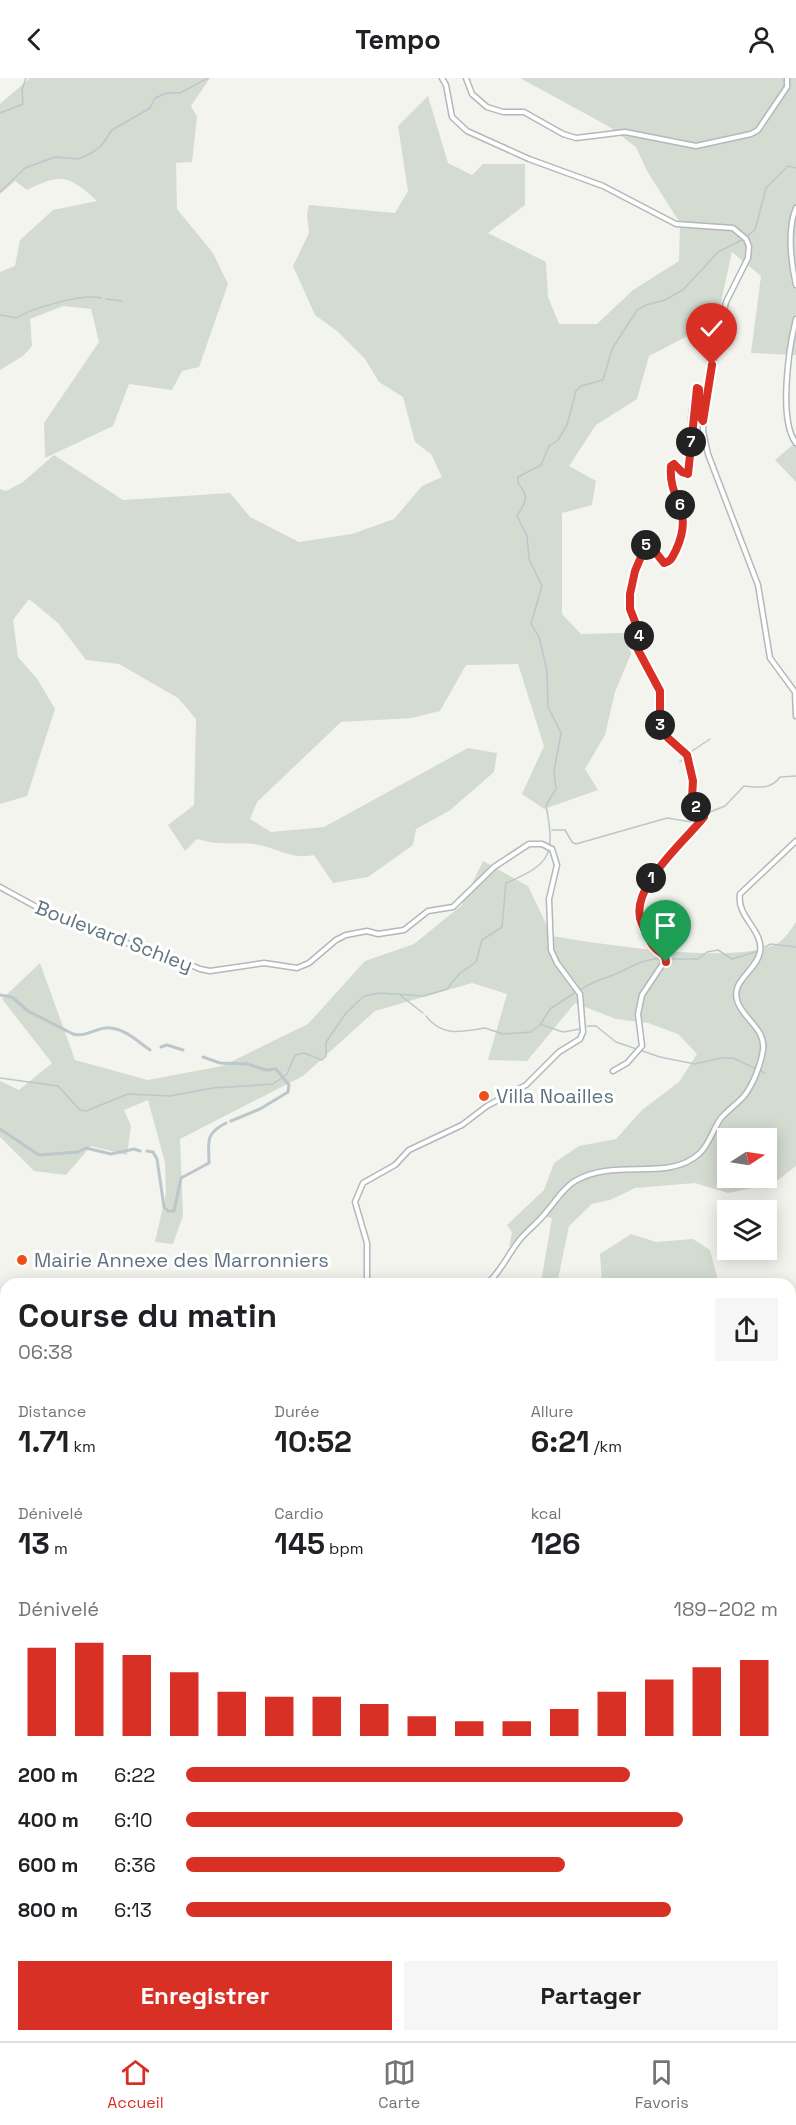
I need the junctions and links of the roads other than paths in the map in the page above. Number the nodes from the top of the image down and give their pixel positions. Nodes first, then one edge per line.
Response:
1 (442, 78) edge
2 (466, 78) edge
3 (787, 78) edge
4 (796, 208) edge
5 (796, 285) edge
6 (796, 320) edge
7 (703, 421) junction
8 (796, 443) edge
9 (796, 716) edge
10 (796, 841) edge
11 (0, 886) edge
12 (613, 1071) dead end
13 (367, 1278) edge
14 (493, 1278) edge

1 - 7 main road
2 - 3 main road
4 - 5 main road
6 - 8 main road
7 - 9 main road
7 - 12 main road
10 - 14 main road
11 - 13 main road, Boulevard Schley

